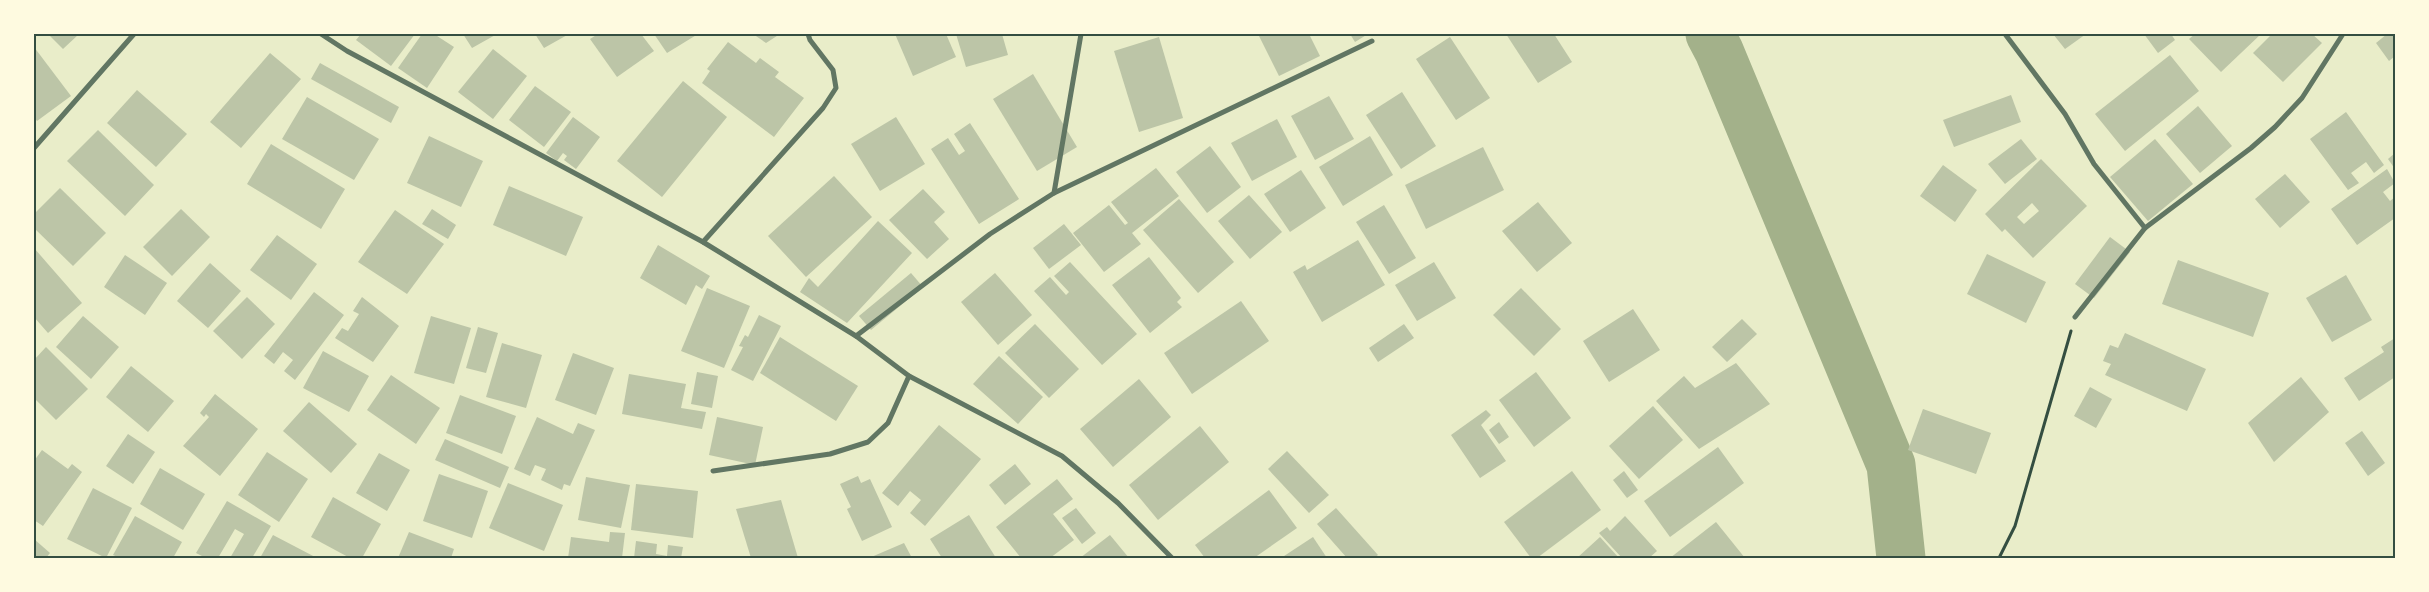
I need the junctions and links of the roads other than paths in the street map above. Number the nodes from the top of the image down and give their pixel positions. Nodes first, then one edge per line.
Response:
1 (134, 34) edge
2 (321, 34) edge
3 (808, 34) edge
4 (1081, 34) edge
5 (2005, 34) edge
6 (2344, 34) edge
7 (1372, 42) dead end
8 (34, 148) edge
9 (1054, 193) junction
10 (2145, 228) junction
11 (703, 242) junction
12 (2075, 317) road end
13 (856, 336) junction
14 (909, 376) junction
15 (713, 471) dead end
16 (1172, 558) edge

1 - 8 street
2 - 11 street
3 - 11 street
4 - 9 street
5 - 10 street
6 - 10 street
7 - 9 street
9 - 13 street
10 - 12 street
11 - 13 street
13 - 14 street
14 - 15 street
14 - 16 street

